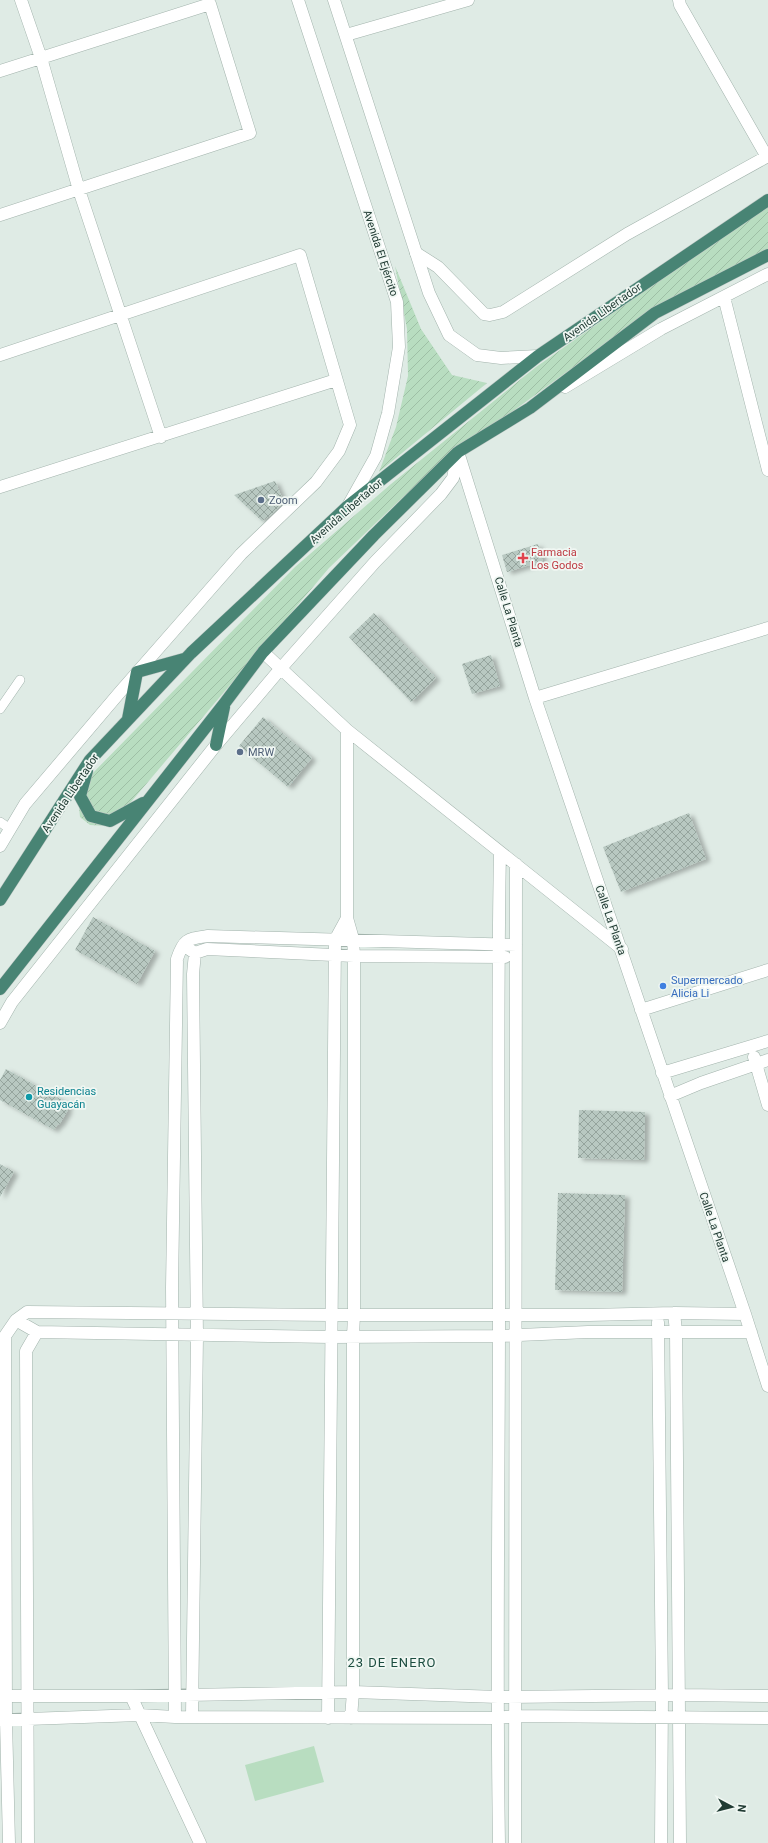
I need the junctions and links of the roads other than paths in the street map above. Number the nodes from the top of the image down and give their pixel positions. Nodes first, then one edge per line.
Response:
1 (21, 0) edge
2 (298, 0) edge
3 (334, 0) edge
4 (468, 0) edge
5 (679, 0) edge
6 (346, 35) junction
7 (41, 58) junction
8 (0, 71) edge
9 (767, 156) edge
10 (79, 190) junction
11 (768, 200) edge
12 (0, 215) edge
13 (416, 253) junction
14 (768, 255) edge
15 (768, 274) edge
16 (724, 297) junction
17 (122, 315) junction
18 (0, 355) edge
19 (538, 356) junction
20 (336, 380) junction
21 (530, 408) junction
22 (161, 437) junction
23 (458, 452) junction
24 (768, 470) edge
25 (0, 487) edge
26 (348, 506) junction
27 (768, 628) edge
28 (263, 652) junction
29 (185, 658) junction
30 (282, 667) junction
31 (137, 672) junction
32 (20, 680) dead end
33 (535, 698) junction
34 (224, 704) junction
35 (0, 709) edge
36 (128, 719) junction
37 (347, 730) junction
38 (216, 745) junction
39 (90, 760) junction
40 (148, 800) junction
41 (5, 826) edge
42 (0, 846) edge
43 (500, 852) junction
44 (516, 864) junction
45 (0, 900) edge
46 (347, 918) junction
47 (353, 939) junction
48 (335, 940) junction
49 (182, 944) junction
50 (622, 949) junction
51 (498, 951) junction
52 (516, 951) junction
53 (195, 953) junction
54 (335, 954) junction
55 (354, 956) junction
56 (768, 970) edge
57 (0, 990) edge
58 (641, 1010) junction
59 (0, 1023) edge
60 (768, 1041) edge
61 (751, 1046) junction
62 (768, 1060) edge
63 (756, 1064) junction
64 (662, 1073) junction
65 (670, 1096) junction
66 (768, 1105) edge
67 (195, 1160) junction
68 (172, 1162) junction
69 (674, 1312) junction
70 (172, 1313) junction
71 (657, 1313) junction
72 (197, 1314) junction
73 (354, 1314) junction
74 (499, 1314) junction
75 (745, 1314) junction
76 (331, 1315) junction
77 (515, 1315) junction
78 (16, 1320) junction
79 (658, 1331) junction
80 (676, 1331) junction
81 (36, 1332) junction
82 (751, 1332) junction
83 (515, 1334) junction
84 (172, 1335) junction
85 (197, 1336) junction
86 (498, 1336) junction
87 (332, 1337) junction
88 (353, 1337) junction
89 (768, 1386) edge
90 (328, 1692) junction
91 (353, 1692) junction
92 (174, 1694) junction
93 (680, 1694) junction
94 (191, 1695) junction
95 (4, 1696) edge
96 (27, 1696) junction
97 (131, 1696) junction
98 (516, 1696) junction
99 (662, 1696) junction
100 (768, 1696) edge
101 (498, 1697) junction
102 (139, 1715) junction
103 (192, 1716) junction
104 (516, 1716) junction
105 (680, 1716) junction
106 (175, 1717) junction
107 (661, 1717) junction
108 (328, 1718) junction
109 (351, 1718) junction
110 (497, 1718) junction
111 (768, 1718) edge
112 (3, 1720) edge
113 (27, 1720) junction
114 (9, 1843) edge
115 (28, 1843) edge
116 (200, 1843) edge
117 (499, 1843) edge
118 (516, 1843) edge
119 (661, 1843) edge
120 (680, 1843) edge

1 - 7 street
2 - 26 street, Avenida El Ejército
3 - 6 street
4 - 6 street
5 - 9 street
6 - 13 street
7 - 8 street
7 - 10 street
7 - 10 street
9 - 13 street
10 - 12 street
10 - 17 street
11 - 19 highway, Avenida Libertador
13 - 19 street
14 - 21 highway
15 - 16 street
16 - 21 street
16 - 24 street
17 - 18 street
17 - 20 street, Avenida Libertador
17 - 22 street
19 - 26 highway, Avenida Libertador
20 - 22 street
20 - 31 street, Avenida Libertador
21 - 23 highway
22 - 25 street
23 - 28 highway
23 - 30 street
23 - 33 street, Calle La Planta
26 - 29 highway, Avenida Libertador
27 - 33 street
28 - 30 street
28 - 34 highway
29 - 31 highway
29 - 36 highway, Avenida Libertador
30 - 37 street
30 - 38 street
31 - 36 highway
31 - 41 street, Avenida Libertador
32 - 35 lane
33 - 50 street, Calle La Planta
34 - 38 highway
34 - 40 highway
36 - 39 highway, Avenida Libertador
37 - 43 street
37 - 46 street
38 - 59 street
39 - 40 highway
39 - 45 highway, Avenida Libertador
40 - 57 highway
41 - 42 street, Avenida Libertador
43 - 44 street
43 - 51 street
44 - 50 street
44 - 52 street
46 - 47 street
46 - 48 street
47 - 48 street
47 - 51 street
47 - 55 street
48 - 49 street
48 - 54 street
49 - 53 street
49 - 68 street
50 - 58 street, Calle La Planta
51 - 52 street
51 - 55 street
51 - 74 street
52 - 77 street
53 - 54 street
53 - 67 street
54 - 55 street
54 - 76 street
55 - 73 street
56 - 58 street
58 - 64 street, Calle La Planta
60 - 61 street
61 - 63 street
61 - 64 street
62 - 63 street
63 - 65 street
63 - 66 street
64 - 65 street, Calle La Planta
65 - 75 street, Calle La Planta
67 - 68 street
67 - 72 street
68 - 70 street
69 - 71 street
69 - 75 street
69 - 80 street
70 - 72 street
70 - 78 street
70 - 84 street
71 - 77 street
71 - 79 street
72 - 76 street
72 - 85 street
73 - 74 street
73 - 76 street
73 - 88 street
74 - 77 street
74 - 86 street
75 - 82 street, Calle La Planta
76 - 87 street
77 - 83 street
78 - 81 street
78 - 95 street
79 - 80 street
79 - 83 street
79 - 99 street
80 - 82 street
80 - 93 street
81 - 84 street
81 - 96 street
82 - 89 street, Calle La Planta
83 - 86 street
83 - 98 street
84 - 85 street
84 - 92 street
85 - 87 street
85 - 94 street
86 - 88 street
86 - 101 street
87 - 88 street
87 - 90 street
88 - 91 street
90 - 91 street
90 - 94 street
90 - 108 street
91 - 101 street
91 - 109 street
92 - 94 street
92 - 97 street
92 - 106 street
93 - 99 street
93 - 100 street
93 - 105 street
94 - 103 street
95 - 96 street
95 - 112 street
96 - 97 street
96 - 113 street
97 - 102 street
98 - 99 street
98 - 101 street
98 - 104 street
99 - 107 street
101 - 110 street
102 - 106 street
102 - 113 street
102 - 116 street
103 - 106 street
103 - 108 street
104 - 107 street
104 - 110 street
104 - 118 street
105 - 107 street
105 - 111 street
105 - 120 street
107 - 119 street
108 - 109 street
109 - 110 street
110 - 117 street
112 - 113 street
112 - 114 street
113 - 115 street

